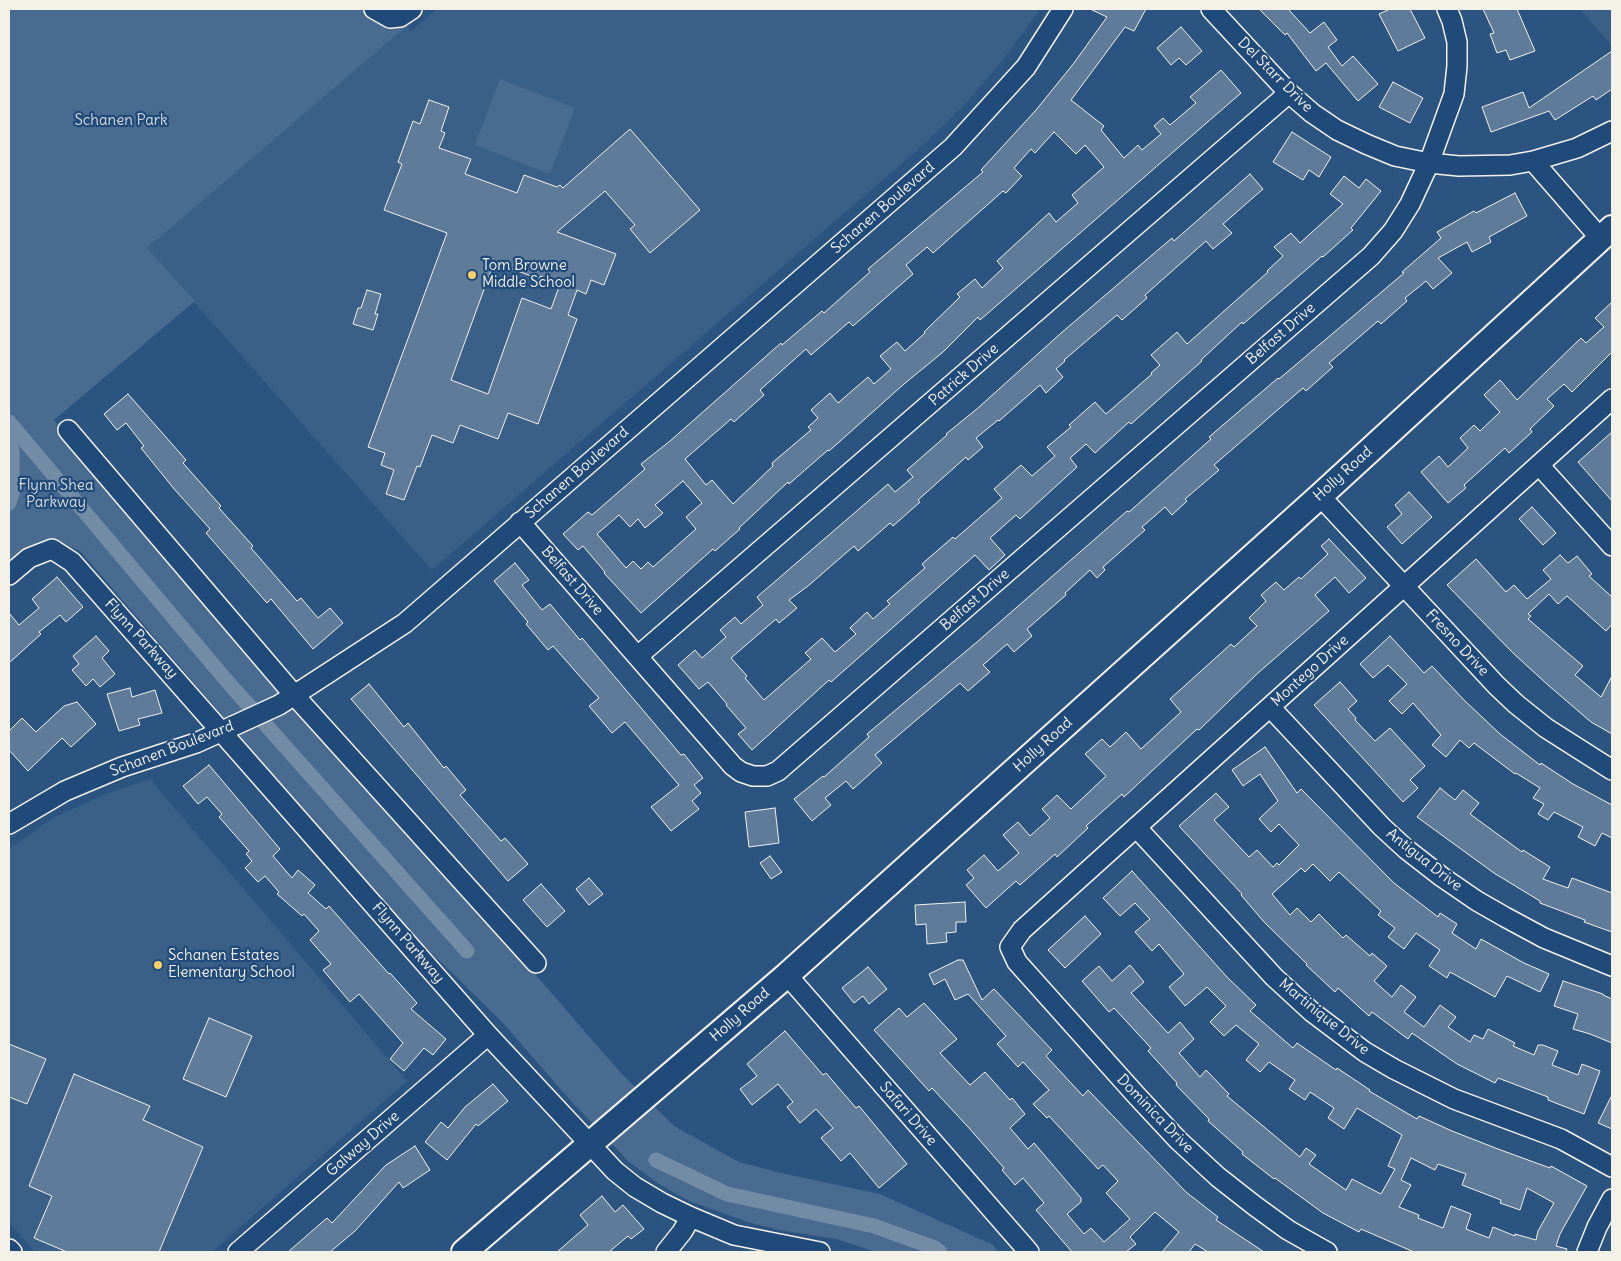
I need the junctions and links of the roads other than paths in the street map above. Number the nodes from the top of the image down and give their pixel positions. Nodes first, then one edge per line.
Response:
1 (412, 9) edge
2 (1063, 9) edge
3 (1211, 9) edge
4 (1447, 9) edge
5 (382, 13) edge
6 (1289, 93) junction
7 (1612, 131) edge
8 (1533, 161) junction
9 (1429, 163) junction
10 (1607, 234) edge
11 (1612, 399) edge
12 (68, 430) dead end
13 (1539, 465) junction
14 (1320, 496) junction
15 (520, 522) junction
16 (1612, 546) edge
17 (9, 575) edge
18 (1405, 586) junction
19 (638, 656) junction
20 (295, 696) junction
21 (1270, 707) junction
22 (222, 731) junction
23 (1612, 770) edge
24 (9, 824) edge
25 (1136, 827) junction
26 (1010, 947) joint
27 (536, 963) dead end
28 (1612, 966) edge
29 (787, 975) junction
30 (488, 1035) junction
31 (588, 1144) junction
32 (1612, 1167) edge
33 (1612, 1199) edge
34 (691, 1217) junction
35 (9, 1249) edge
36 (12, 1252) edge
37 (238, 1252) edge
38 (464, 1252) edge
39 (666, 1252) edge
40 (820, 1252) edge
41 (1028, 1252) edge
42 (1327, 1252) edge
43 (1587, 1252) edge

1 - 5 street
2 - 15 street, Schanen Boulevard
3 - 6 street, Del Starr Drive
4 - 9 street
6 - 9 street, Del Starr Drive
6 - 19 street, Patrick Drive
7 - 8 street, Del Starr Drive
8 - 9 street, Del Starr Drive
8 - 10 street
9 - 19 street, Belfast Drive
10 - 14 main road, Holly Road
11 - 13 street, Montego Drive
12 - 20 street
13 - 16 street
13 - 18 street, Montego Drive
14 - 18 street, Fresno Drive
14 - 29 main road, Holly Road
15 - 19 street, Belfast Drive
15 - 20 street, Schanen Boulevard
17 - 22 street, Flynn Parkway
18 - 21 street, Montego Drive
18 - 23 street, Fresno Drive
20 - 22 street, Schanen Boulevard
20 - 27 street
21 - 25 street, Montego Drive
21 - 28 street, Antigua Drive
22 - 24 street, Schanen Boulevard
22 - 30 street, Flynn Parkway
25 - 26 street, Montego Drive
25 - 32 street, Martinique Drive
26 - 42 street, Dominica Drive
29 - 31 main road, Holly Road
29 - 41 street, Safari Drive
30 - 31 street, Flynn Parkway
30 - 37 street, Galway Drive
31 - 34 street, Flynn Parkway
31 - 38 main road, Holly Road
33 - 43 street
34 - 39 street
34 - 40 street, Flynn Parkway
35 - 36 street

